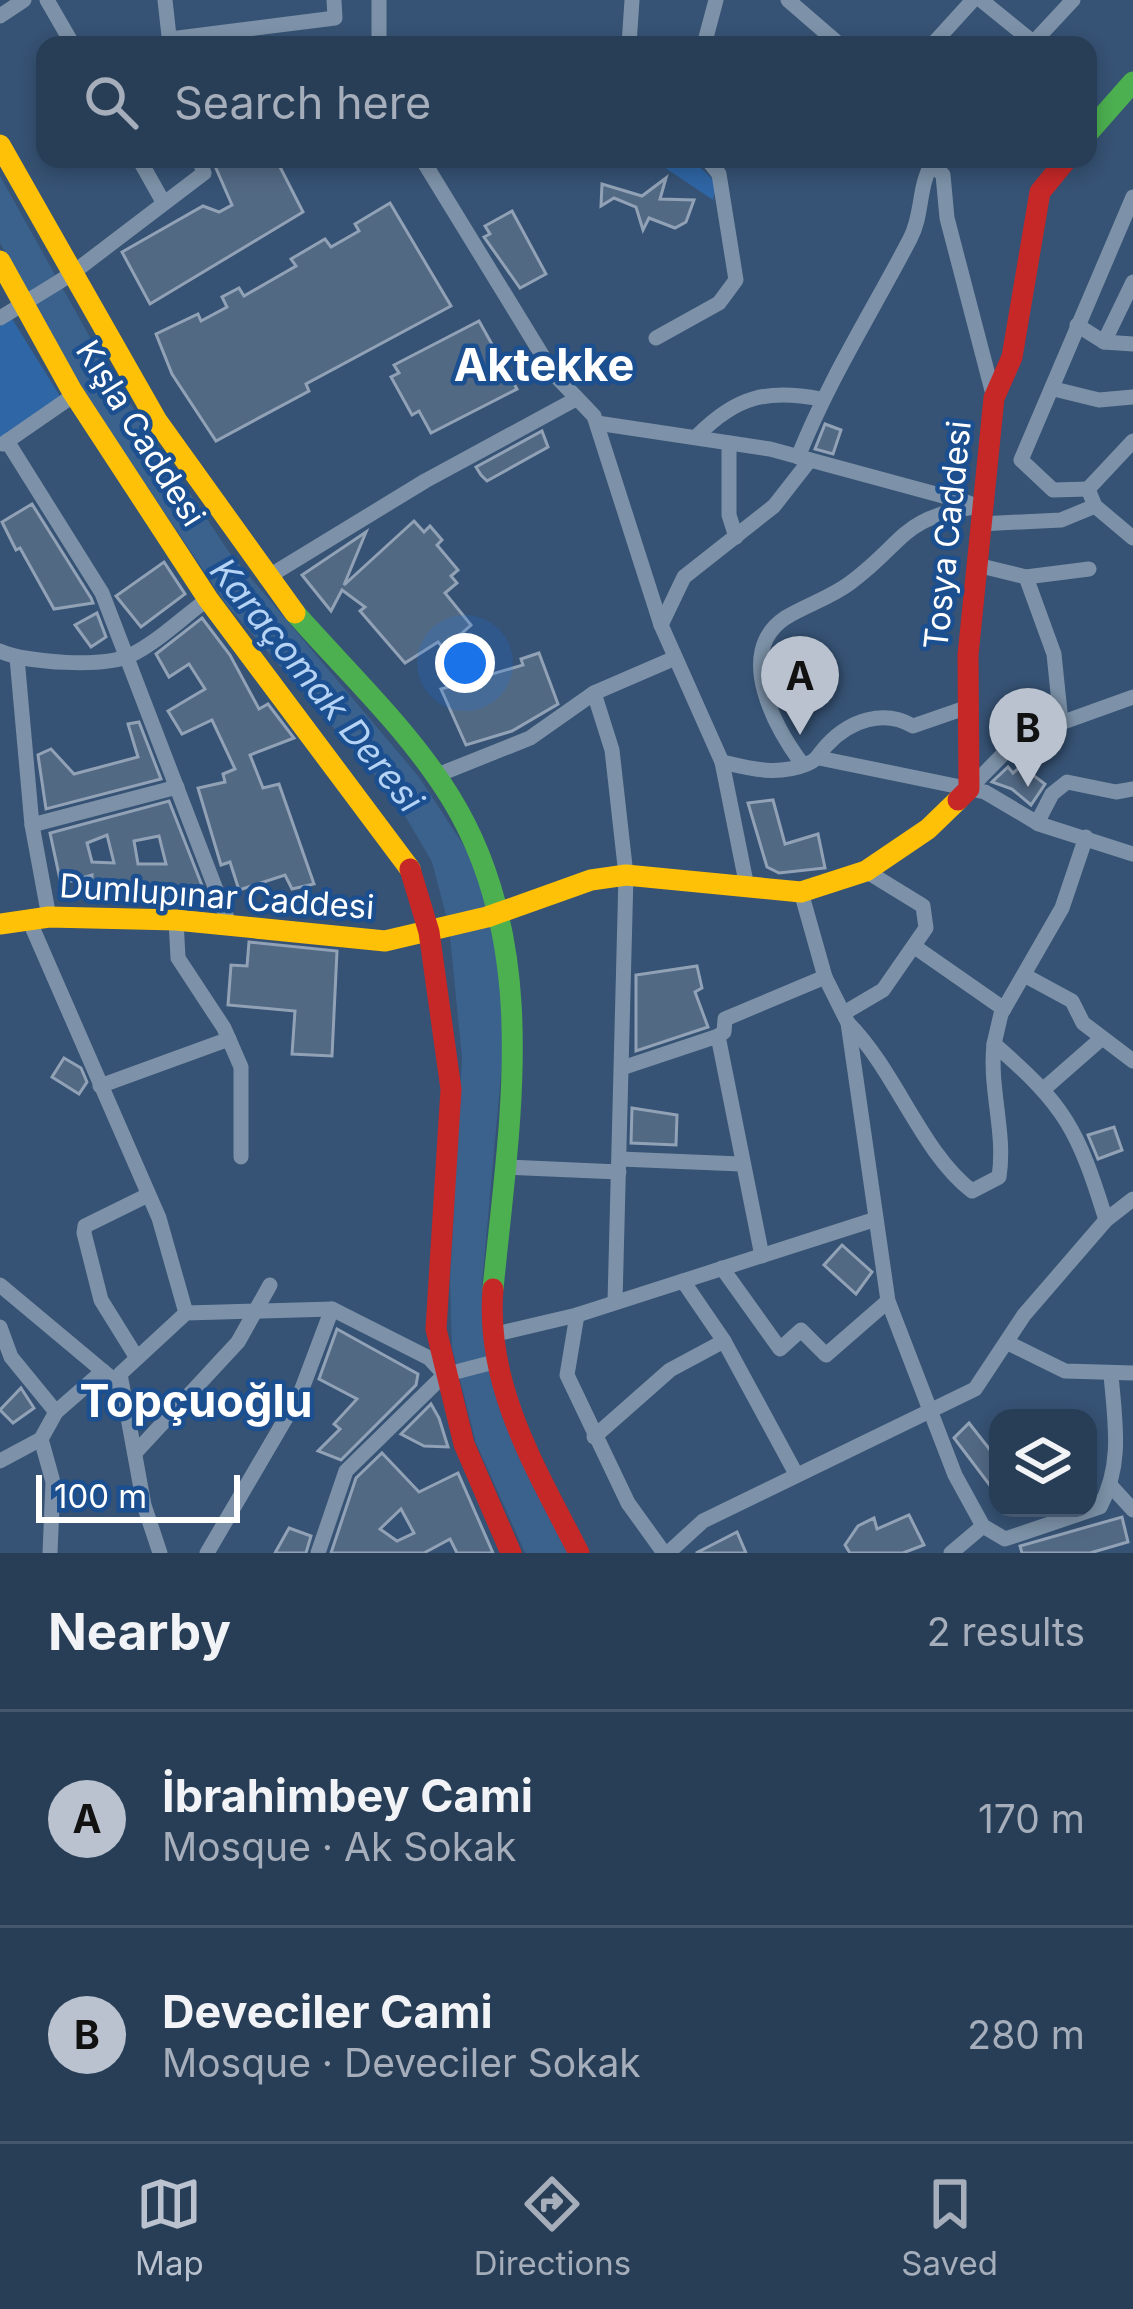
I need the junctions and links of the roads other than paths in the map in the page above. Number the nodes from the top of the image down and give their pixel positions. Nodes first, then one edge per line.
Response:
1 (24, 0) edge
2 (47, 0) edge
3 (165, 0) edge
4 (334, 0) edge
5 (379, 0) edge
6 (632, 0) edge
7 (716, 0) edge
8 (788, 0) edge
9 (977, 0) edge
10 (1072, 0) edge
11 (0, 16) edge
12 (68, 36) edge
13 (169, 36) edge
14 (211, 36) edge
15 (379, 36) edge
16 (630, 36) edge
17 (706, 36) edge
18 (829, 36) edge
19 (941, 36) edge
20 (1022, 36) edge
21 (1039, 36) edge
22 (1133, 82) edge
23 (1097, 123) edge
24 (0, 145) edge
25 (144, 168) edge
26 (202, 168) edge
27 (428, 168) edge
28 (714, 168) edge
29 (929, 168) edge
30 (938, 168) edge
31 (1058, 168) edge
32 (1133, 197) edge
33 (163, 200) junction
34 (1126, 230) edge
35 (0, 262) edge
36 (70, 275) junction
37 (1133, 282) edge
38 (23, 302) junction
39 (0, 318) edge
40 (1077, 325) junction
41 (656, 338) dead end
42 (1104, 342) junction
43 (1133, 344) edge
44 (1054, 388) junction
45 (74, 394) junction
46 (572, 396) junction
47 (1133, 397) edge
48 (994, 398) junction
49 (821, 399) junction
50 (597, 423) junction
51 (698, 434) junction
52 (1133, 441) edge
53 (729, 443) junction
54 (4, 444) edge
55 (804, 458) junction
56 (1088, 489) junction
57 (1095, 506) junction
58 (980, 515) junction
59 (736, 537) junction
60 (1133, 538) edge
61 (977, 565) junction
62 (1089, 569) dead end
63 (263, 574) junction
64 (1026, 577) junction
65 (208, 598) junction
66 (661, 625) junction
67 (0, 651) edge
68 (129, 657) junction
69 (16, 658) junction
70 (675, 658) junction
71 (594, 693) junction
72 (1133, 697) edge
73 (968, 707) junction
74 (1061, 722) junction
75 (722, 762) junction
76 (811, 762) junction
77 (435, 776) junction
78 (177, 787) junction
79 (969, 789) junction
80 (1133, 789) edge
81 (1037, 823) junction
82 (32, 825) junction
83 (1086, 837) junction
84 (1133, 854) edge
85 (866, 872) junction
86 (626, 875) junction
87 (747, 886) junction
88 (801, 892) junction
89 (501, 911) junction
90 (39, 918) junction
91 (176, 920) junction
92 (0, 924) edge
93 (230, 926) junction
94 (429, 932) junction
95 (915, 947) junction
96 (1024, 974) junction
97 (825, 977) junction
98 (1004, 1009) junction
99 (846, 1018) junction
100 (718, 1036) junction
101 (1102, 1038) junction
102 (229, 1039) junction
103 (994, 1044) junction
104 (1133, 1061) edge
105 (625, 1067) junction
106 (100, 1086) junction
107 (1046, 1088) junction
108 (241, 1157) dead end
109 (741, 1164) junction
110 (620, 1166) junction
111 (505, 1167) junction
112 (148, 1195) junction
113 (1133, 1199) edge
114 (873, 1220) junction
115 (1106, 1220) junction
116 (762, 1256) junction
117 (722, 1268) junction
118 (682, 1281) junction
119 (0, 1285) edge
120 (270, 1285) dead end
121 (888, 1301) junction
122 (615, 1302) junction
123 (332, 1309) junction
124 (255, 1311) junction
125 (186, 1313) junction
126 (577, 1315) junction
127 (0, 1327) edge
128 (492, 1335) junction
129 (724, 1341) junction
130 (1008, 1343) junction
131 (137, 1358) junction
132 (498, 1361) junction
133 (103, 1371) junction
134 (1133, 1373) edge
135 (444, 1375) junction
136 (1111, 1375) junction
137 (123, 1388) junction
138 (928, 1411) junction
139 (56, 1412) junction
140 (594, 1437) junction
141 (41, 1439) junction
142 (135, 1453) junction
143 (0, 1461) edge
144 (795, 1472) junction
145 (1111, 1486) junction
146 (1133, 1510) edge
147 (983, 1526) junction
148 (1006, 1546) edge
149 (50, 1553) edge
150 (160, 1553) edge
151 (207, 1553) edge
152 (318, 1553) edge
153 (511, 1553) edge
154 (579, 1553) edge
155 (666, 1553) edge
156 (951, 1553) edge

1 - 11 street
2 - 12 street
3 - 13 street
4 - 14 street
5 - 15 street
6 - 16 street
7 - 17 street
8 - 18 street
9 - 19 street
9 - 20 street
10 - 21 street
22 - 23 main road
24 - 36 main road
25 - 33 street
26 - 33 street
27 - 46 street
28 - 41 street
29 - 49 street
30 - 48 street
31 - 48 main road, Tosya Caddesi
32 - 34 street
33 - 36 street
34 - 40 street
35 - 38 main road, Kışla Caddesi
36 - 38 street
36 - 63 main road
37 - 42 street
38 - 39 street
38 - 45 main road, Kışla Caddesi
40 - 42 street
40 - 44 street
42 - 43 street
44 - 47 street
44 - 56 street
45 - 54 street
45 - 65 main road, Kışla Caddesi
46 - 50 street
46 - 63 street
48 - 58 main road, Tosya Caddesi
49 - 51 street
49 - 55 street
50 - 51 street
50 - 66 street
51 - 53 street
52 - 56 street
53 - 55 street
53 - 59 street
54 - 68 street
55 - 58 street
55 - 59 street
56 - 57 street
57 - 58 street
57 - 60 street
58 - 61 main road, Tosya Caddesi
58 - 76 street
59 - 66 street
61 - 64 street
61 - 73 main road, Tosya Caddesi
62 - 64 street
63 - 77 main road
64 - 74 street
65 - 68 street
65 - 94 main road, Kışla Caddesi
66 - 70 street
67 - 69 street
68 - 69 street
68 - 78 street
69 - 82 street
70 - 71 street
70 - 75 street
71 - 77 street
71 - 86 street
72 - 74 street
73 - 76 street
73 - 79 main road, Tosya Caddesi
74 - 79 street
75 - 76 street
75 - 87 street
76 - 79 street
77 - 89 main road
78 - 82 street
78 - 93 street
79 - 81 street
79 - 85 main road
80 - 81 street
81 - 83 street
82 - 90 street
83 - 84 street
83 - 96 street
85 - 88 main road
85 - 95 street
86 - 87 main road, Dumlupınar Caddesi
86 - 89 main road, Dumlupınar Caddesi
86 - 105 street
87 - 88 main road, Dumlupınar Caddesi
88 - 97 street
89 - 94 main road, Dumlupınar Caddesi
89 - 111 main road
90 - 91 main road, Dumlupınar Caddesi
90 - 92 main road, Dumlupınar Caddesi
90 - 106 street
91 - 93 main road, Dumlupınar Caddesi
91 - 102 street
93 - 94 main road, Dumlupınar Caddesi
94 - 135 main road, Kışla Caddesi
95 - 98 street
95 - 99 street
96 - 98 street
96 - 101 street
97 - 99 street
97 - 100 street
98 - 103 street
99 - 103 street
99 - 114 street
100 - 105 street
100 - 109 street
101 - 104 street
101 - 107 street
102 - 106 street
102 - 108 street
103 - 107 street
105 - 110 street
106 - 112 street
107 - 115 street
109 - 110 street
109 - 116 street
110 - 111 street
110 - 122 street
111 - 128 main road
112 - 125 street
112 - 131 street
113 - 115 street
114 - 116 street
114 - 121 street
115 - 130 street
116 - 117 street
117 - 118 street
117 - 121 street
118 - 122 street
118 - 129 street
119 - 133 street
120 - 124 street
121 - 138 street
122 - 126 street
123 - 124 street
123 - 135 street
123 - 151 street
124 - 125 street
124 - 142 street
125 - 131 street
126 - 128 street
126 - 140 street
127 - 139 street
128 - 132 main road
129 - 140 street
129 - 144 street
130 - 136 street
130 - 138 street
131 - 137 street
132 - 135 street
132 - 154 main road
133 - 137 street
133 - 139 street
134 - 136 street
135 - 152 street
135 - 153 main road, Kışla Caddesi
136 - 145 street
137 - 142 street
138 - 144 street
138 - 147 street
139 - 141 street
140 - 155 street
141 - 143 street
141 - 149 street
142 - 150 street
144 - 155 street
145 - 146 street
145 - 148 street
147 - 148 street
147 - 156 street

